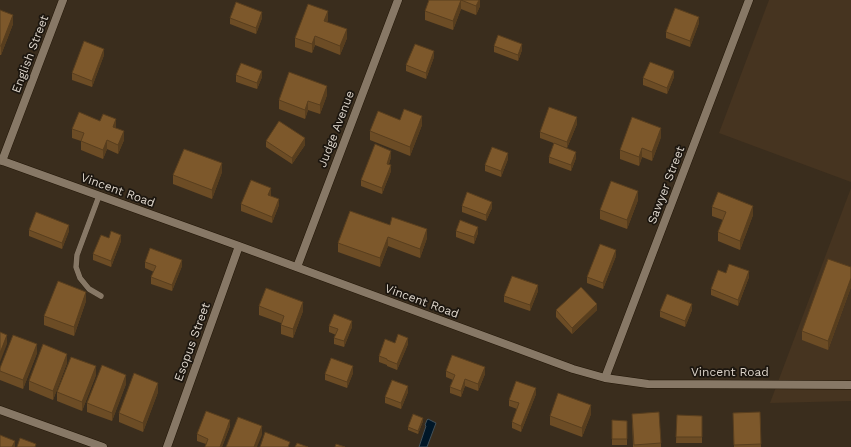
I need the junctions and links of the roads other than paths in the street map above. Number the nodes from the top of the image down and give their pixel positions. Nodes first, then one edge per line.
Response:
1 (64, 0) edge
2 (398, 0) edge
3 (750, 0) edge
4 (1, 161) edge
5 (99, 196) junction
6 (239, 246) junction
7 (297, 267) junction
8 (101, 296) dead end
9 (605, 378) junction
10 (851, 385) edge
11 (0, 410) edge
12 (103, 447) edge
13 (167, 447) edge

1 - 4 street, English Street
2 - 7 street, Judge Avenue
3 - 9 street, Sawyer Street
4 - 5 street, Vincent Road
5 - 6 street, Vincent Road
5 - 8 lane
6 - 7 street, Vincent Road
6 - 13 street, Esopus Street
7 - 9 street, Vincent Road
9 - 10 street, Vincent Road
11 - 12 street

